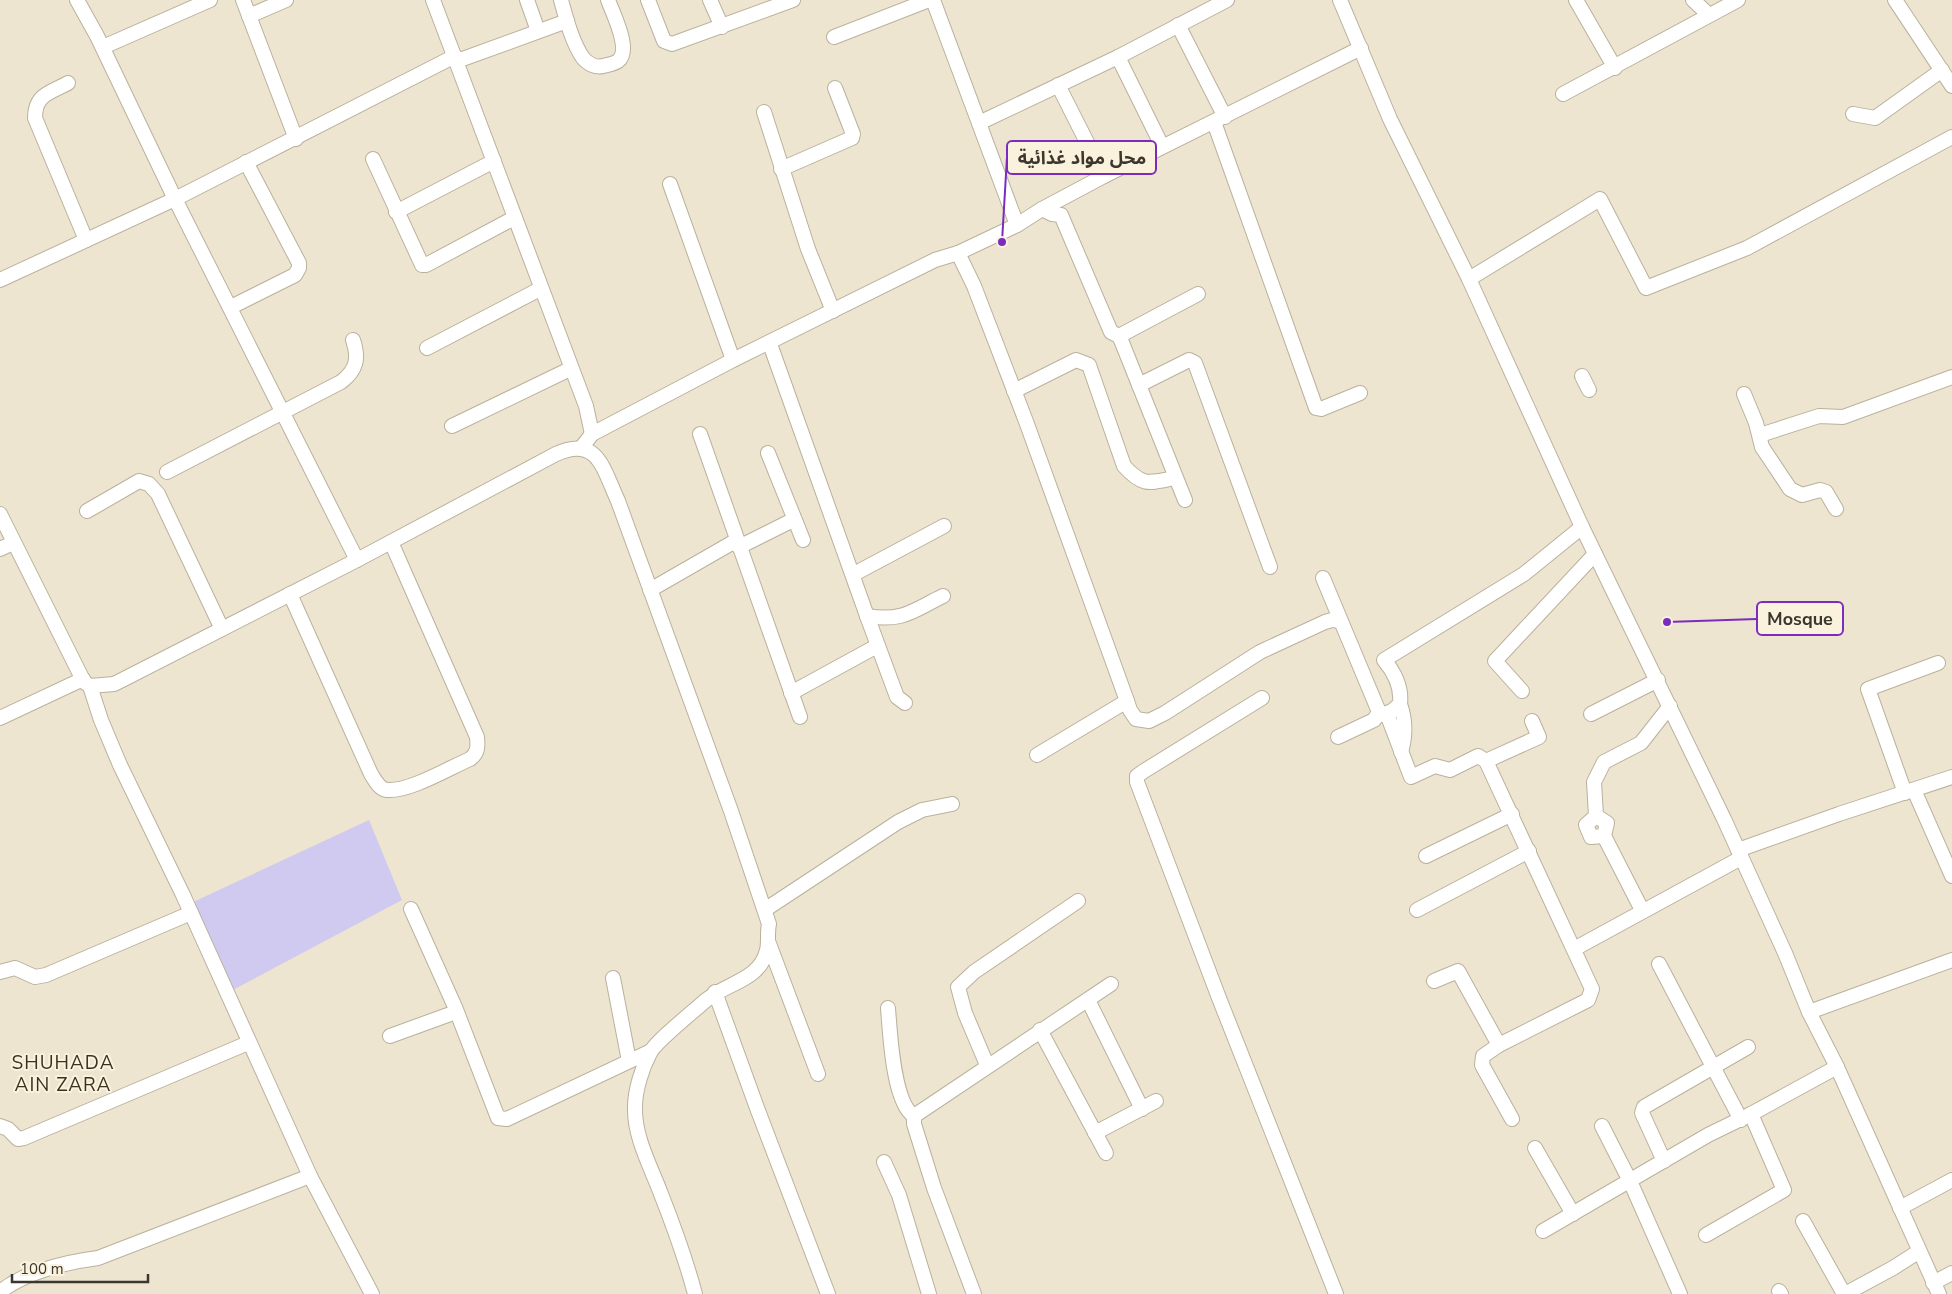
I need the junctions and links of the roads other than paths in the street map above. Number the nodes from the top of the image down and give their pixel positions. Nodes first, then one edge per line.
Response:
1 (77, 0) edge
2 (210, 0) edge
3 (243, 0) edge
4 (286, 0) edge
5 (433, 0) edge
6 (527, 0) edge
7 (561, 0) edge
8 (608, 0) edge
9 (648, 0) edge
10 (710, 0) edge
11 (793, 0) edge
12 (929, 0) edge
13 (933, 0) edge
14 (1227, 0) edge
15 (1340, 0) edge
16 (1576, 0) edge
17 (1693, 0) edge
18 (1738, 0) edge
19 (1896, 0) edge
20 (1709, 15) junction
21 (249, 16) junction
22 (567, 21) junction
23 (1178, 25) junction
24 (722, 27) junction
25 (538, 31) junction
26 (834, 36) dead end
27 (103, 47) junction
28 (1361, 48) junction
29 (1118, 57) junction
30 (456, 59) junction
31 (1616, 68) junction
32 (1942, 70) junction
33 (68, 83) dead end
34 (1058, 85) junction
35 (1952, 86) edge
36 (835, 88) dead end
37 (1562, 94) dead end
38 (764, 112) dead end
39 (1853, 114) dead end
40 (1220, 119) junction
41 (979, 123) junction
42 (1952, 137) edge
43 (296, 139) junction
44 (1162, 146) junction
45 (373, 159) dead end
46 (494, 161) junction
47 (246, 162) junction
48 (781, 169) junction
49 (1104, 176) junction
50 (670, 184) dead end
51 (175, 199) junction
52 (1042, 209) junction
53 (396, 212) junction
54 (514, 218) junction
55 (1017, 225) junction
56 (86, 240) junction
57 (958, 253) junction
58 (1470, 279) junction
59 (0, 280) edge
60 (540, 290) junction
61 (1198, 294) dead end
62 (231, 308) junction
63 (833, 312) junction
64 (1119, 336) junction
65 (353, 340) dead end
66 (770, 344) junction
67 (427, 348) dead end
68 (734, 360) junction
69 (570, 369) junction
70 (1582, 376) dead end
71 (1951, 379) edge
72 (1139, 385) junction
73 (1014, 390) junction
74 (1589, 390) dead end
75 (1360, 393) dead end
76 (1744, 394) dead end
77 (285, 413) junction
78 (452, 426) dead end
79 (592, 434) junction
80 (700, 434) dead end
81 (1760, 435) junction
82 (582, 447) junction
83 (768, 453) dead end
84 (167, 472) dead end
85 (1175, 478) junction
86 (1185, 500) dead end
87 (1836, 509) dead end
88 (88, 510) dead end
89 (0, 514) edge
90 (793, 520) junction
91 (944, 526) dead end
92 (1582, 527) junction
93 (803, 540) dead end
94 (391, 542) junction
95 (13, 543) junction
96 (738, 543) junction
97 (0, 549) edge
98 (1595, 554) junction
99 (357, 560) junction
100 (1270, 567) dead end
101 (854, 574) junction
102 (1323, 578) dead end
103 (650, 590) junction
104 (290, 594) junction
105 (943, 596) dead end
106 (867, 616) junction
107 (1340, 621) junction
108 (222, 629) junction
109 (876, 646) junction
110 (1938, 663) dead end
111 (1658, 680) junction
112 (86, 683) junction
113 (1522, 691) dead end
114 (791, 693) junction
115 (1262, 698) dead end
116 (1128, 701) junction
117 (905, 703) dead end
118 (1400, 704) junction
119 (1670, 706) junction
120 (1591, 714) dead end
121 (1382, 715) junction
122 (800, 716) dead end
123 (0, 718) edge
124 (1532, 721) dead end
125 (1338, 737) dead end
126 (1401, 752) junction
127 (1037, 755) dead end
128 (1486, 761) junction
129 (1952, 777) edge
130 (1910, 791) junction
131 (952, 804) dead end
132 (1512, 814) junction
133 (1529, 851) junction
134 (1740, 854) junction
135 (1426, 856) dead end
136 (1952, 876) edge
137 (1078, 901) dead end
138 (412, 909) dead end
139 (766, 909) junction
140 (1417, 910) dead end
141 (1642, 910) junction
142 (191, 914) junction
143 (766, 935) junction
144 (1574, 949) junction
145 (1952, 960) edge
146 (1659, 964) dead end
147 (0, 972) edge
148 (613, 978) dead end
149 (1434, 981) dead end
150 (1112, 984) dead end
151 (715, 992) junction
152 (1088, 1000) junction
153 (888, 1008) dead end
154 (456, 1012) junction
155 (1809, 1012) junction
156 (1040, 1030) junction
157 (390, 1036) dead end
158 (248, 1043) junction
159 (1498, 1045) junction
160 (1748, 1047) dead end
161 (651, 1051) junction
162 (629, 1061) junction
163 (988, 1065) junction
164 (1713, 1066) junction
165 (1836, 1067) junction
166 (818, 1074) dead end
167 (1156, 1101) dead end
168 (1142, 1109) junction
169 (914, 1116) junction
170 (1746, 1117) junction
171 (1512, 1119) dead end
172 (0, 1126) edge
173 (1602, 1126) dead end
174 (1095, 1134) junction
175 (1535, 1148) dead end
176 (1106, 1153) dead end
177 (1664, 1161) junction
178 (884, 1162) dead end
179 (310, 1176) junction
180 (1952, 1180) edge
181 (1630, 1181) junction
182 (1900, 1208) junction
183 (1572, 1214) junction
184 (1803, 1221) dead end
185 (1543, 1231) dead end
186 (1706, 1236) dead end
187 (1918, 1252) junction
188 (1952, 1273) edge
189 (1936, 1289) edge
190 (0, 1292) edge
191 (372, 1294) edge
192 (695, 1294) edge
193 (828, 1294) edge
194 (929, 1294) edge
195 (974, 1294) edge
196 (1336, 1294) edge
197 (1680, 1294) edge
198 (1844, 1294) edge

1 - 27 street
2 - 27 street
3 - 21 street
4 - 21 street
5 - 30 street
6 - 25 street
7 - 22 street
8 - 22 street
9 - 24 street
10 - 24 street
11 - 24 street
12 - 26 street
13 - 41 street
14 - 23 street
15 - 28 street
16 - 31 street
17 - 20 street
18 - 20 street
19 - 32 street
20 - 31 street
21 - 43 street
22 - 25 street
23 - 29 street
23 - 40 street
25 - 30 street
27 - 51 street
28 - 40 street
28 - 58 street
29 - 34 street
29 - 44 street
30 - 43 street
30 - 46 street
31 - 37 street
32 - 35 street
32 - 39 street
33 - 56 street
34 - 41 street
34 - 49 street
36 - 48 street
38 - 48 street
40 - 44 street
40 - 75 street
41 - 55 street
42 - 58 street
43 - 47 street
44 - 49 street
45 - 53 street
46 - 53 street
46 - 54 street
47 - 51 street
47 - 62 street
48 - 63 street
49 - 52 street
50 - 68 street
51 - 56 street
51 - 62 street
52 - 55 street
52 - 64 street
53 - 54 street
54 - 60 street
55 - 57 street
56 - 59 street
57 - 63 street
57 - 73 street
58 - 92 street
60 - 67 street
60 - 69 street
61 - 64 street
62 - 77 street
63 - 66 street
64 - 72 street
65 - 77 street
66 - 68 street
66 - 101 street
68 - 79 street
69 - 78 street
69 - 79 street
70 - 74 street
71 - 81 street
72 - 85 street
72 - 100 street
73 - 85 street
73 - 116 street
76 - 81 street
77 - 84 street
77 - 99 street
79 - 82 street
80 - 96 street
81 - 87 street
82 - 94 street
82 - 103 street
83 - 90 street
85 - 86 street
88 - 108 street
89 - 95 street
90 - 93 street
90 - 96 street
91 - 101 street
92 - 98 street
92 - 118 street
94 - 99 street
94 - 104 street
95 - 97 street
95 - 112 street
96 - 103 street
96 - 114 street
98 - 111 street
98 - 113 street
99 - 104 street
101 - 106 street
102 - 107 street
103 - 139 street
104 - 108 street
105 - 106 street
106 - 109 street
107 - 116 street
107 - 121 street
108 - 112 street
109 - 114 street
109 - 117 street
110 - 130 street
111 - 119 street
111 - 120 street
112 - 123 street
112 - 142 street
114 - 122 street
115 - 196 street
116 - 127 street
118 - 121 street
118 - 126 street
119 - 134 street
119 - 141 street
121 - 125 street
121 - 126 street
124 - 128 street
126 - 128 street
128 - 132 street
129 - 130 street
130 - 134 street
130 - 136 street
131 - 139 street
132 - 133 street
132 - 135 street
133 - 140 street
133 - 144 street
134 - 141 street
134 - 155 street
137 - 163 street
138 - 154 street
139 - 143 street
141 - 144 street
142 - 147 street
142 - 158 street
143 - 151 street
143 - 166 street
144 - 159 street
145 - 155 street
146 - 164 street
148 - 162 street
149 - 159 street
150 - 152 street
151 - 161 street
151 - 193 street
152 - 156 street
152 - 168 street
153 - 169 street
154 - 157 street
154 - 162 street
155 - 165 street
156 - 163 street
156 - 174 street
158 - 172 street
158 - 179 street
159 - 171 street
160 - 164 street
161 - 162 street
161 - 192 street
163 - 169 street
164 - 170 street
164 - 177 street
165 - 170 street
165 - 182 street
167 - 168 street
168 - 174 street
169 - 195 street
170 - 177 street
170 - 186 street
173 - 181 street
174 - 176 street
175 - 183 street
177 - 181 street
178 - 194 street
179 - 190 street
179 - 191 street
180 - 182 street
181 - 183 street
181 - 197 street
182 - 187 street
183 - 185 street
184 - 198 street
187 - 189 street
187 - 198 street
188 - 189 street

